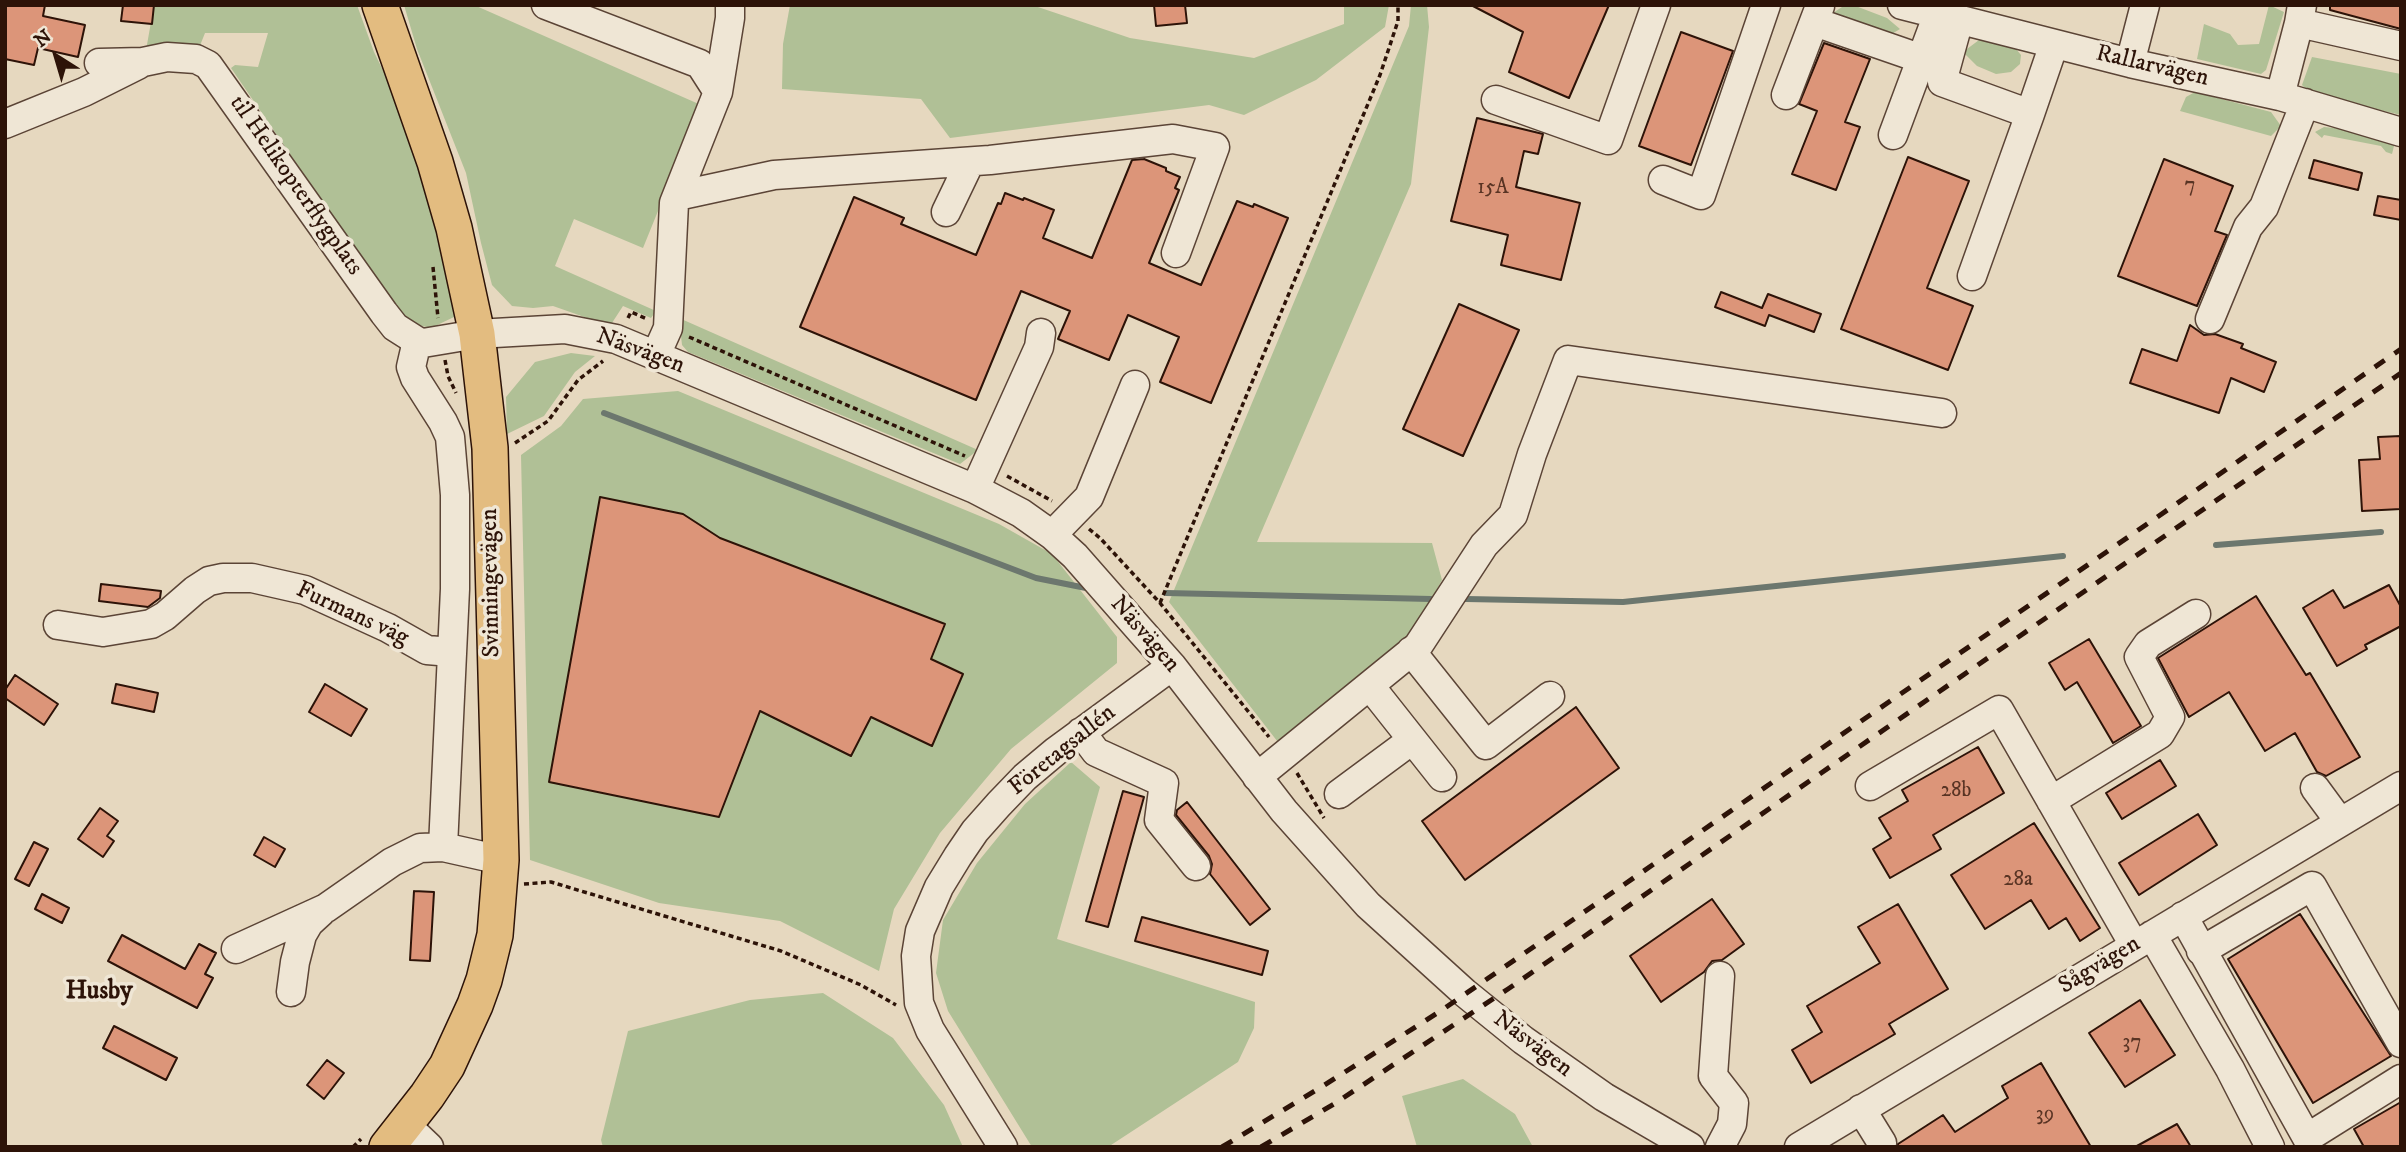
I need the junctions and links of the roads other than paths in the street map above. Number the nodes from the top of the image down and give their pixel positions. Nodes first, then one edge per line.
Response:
1 (380, 5) edge
2 (546, 5) edge
3 (730, 5) edge
4 (1656, 5) edge
5 (1766, 5) edge
6 (1902, 5) edge
7 (2145, 5) edge
8 (1817, 13) edge
9 (2300, 14) edge
10 (1949, 17) junction
11 (2054, 44) junction
12 (2401, 47) edge
13 (1922, 59) junction
14 (143, 62) junction
15 (2130, 63) junction
16 (99, 64) dead end
17 (718, 92) junction
18 (1786, 95) dead end
19 (2292, 99) junction
20 (1496, 100) dead end
21 (2030, 114) junction
22 (5, 124) edge
23 (2401, 132) edge
24 (1893, 135) dead end
25 (970, 162) junction
26 (1663, 180) dead end
27 (677, 196) junction
28 (946, 212) dead end
29 (1176, 253) dead end
30 (1972, 275) dead end
31 (2210, 319) dead end
32 (1041, 333) dead end
33 (477, 334) junction
34 (429, 340) junction
35 (656, 355) junction
36 (1135, 385) dead end
37 (1942, 413) dead end
38 (981, 478) junction
39 (1052, 535) junction
40 (2196, 614) dead end
41 (58, 625) dead end
42 (451, 652) junction
43 (1411, 652) junction
44 (1172, 666) junction
45 (1370, 686) junction
46 (1550, 696) dead end
47 (1081, 732) junction
48 (1412, 740) junction
49 (1442, 777) dead end
50 (1257, 778) junction
51 (1870, 786) dead end
52 (2401, 786) edge
53 (2315, 788) dead end
54 (1339, 794) dead end
55 (2051, 801) junction
56 (2340, 822) junction
57 (443, 847) junction
58 (501, 860) junction
59 (1196, 866) dead end
60 (326, 908) junction
61 (2183, 916) junction
62 (2143, 940) junction
63 (236, 949) dead end
64 (2201, 951) junction
65 (1720, 976) dead end
66 (291, 992) dead end
67 (2401, 1043) edge
68 (2401, 1079) edge
69 (1861, 1109) junction
70 (396, 1139) edge
71 (1882, 1143) dead end
72 (1003, 1147) edge
73 (1690, 1147) edge
74 (1720, 1147) edge
75 (1800, 1147) edge
76 (2270, 1147) edge

1 - 33 main road, Svinningevägen
2 - 17 street
3 - 17 street
4 - 20 street
5 - 26 street
6 - 10 street, Rallarvägen
7 - 15 street
8 - 13 street
8 - 18 street
9 - 12 street
9 - 19 street
10 - 11 street, Rallarvägen
10 - 13 street
10 - 21 street
11 - 15 street, Rallarvägen
11 - 21 street
13 - 24 street
14 - 16 street, til Helikopterflygplats
14 - 22 street
14 - 34 street, til Helikopterflygplats
15 - 19 street, Rallarvägen
17 - 27 street
19 - 23 street, Rallarvägen
19 - 31 street
21 - 30 street
25 - 27 street
25 - 28 street
25 - 29 street
27 - 35 street
32 - 38 street
33 - 34 street
33 - 35 street, Näsvägen
33 - 58 main road, Svinningevägen
34 - 42 street
35 - 38 street, Näsvägen
36 - 39 street
37 - 43 street
38 - 39 street, Näsvägen
39 - 44 street, Näsvägen
40 - 55 street
41 - 42 street, Furmans väg
42 - 57 street
43 - 45 street
43 - 46 street
44 - 47 street, Företagsallén
44 - 50 street, Näsvägen
45 - 48 street
45 - 50 street
47 - 59 street
47 - 72 street, Företagsallén
48 - 49 street
48 - 54 street
50 - 73 street, Näsvägen
51 - 55 street
52 - 56 street, Sågvägen
53 - 56 street
55 - 62 street
56 - 61 street, Sågvägen
57 - 58 street
57 - 60 street
58 - 70 main road, Svinningevägen
60 - 63 street
60 - 66 street
61 - 62 street, Sågvägen
61 - 64 street
62 - 69 street, Sågvägen
62 - 76 street
64 - 67 street
64 - 68 street
65 - 74 street
69 - 71 street
69 - 75 street, Sågvägen

